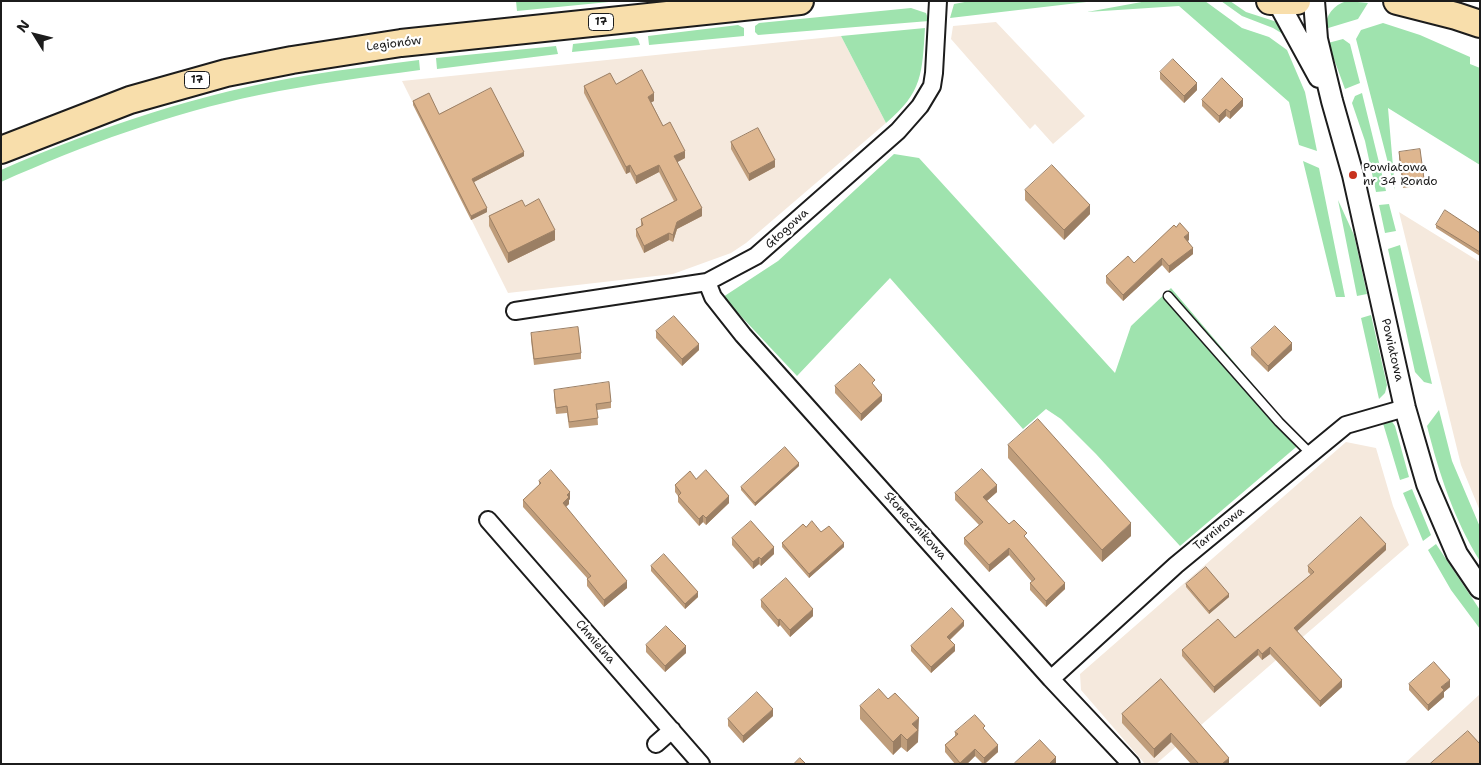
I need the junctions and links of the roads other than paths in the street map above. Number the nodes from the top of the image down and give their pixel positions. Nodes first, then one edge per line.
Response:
1 (800, 1) edge
2 (938, 1) edge
3 (1314, 1) edge
4 (1397, 1) edge
5 (1430, 1) edge
6 (1282, 2) edge
7 (1468, 20) edge
8 (1332, 101) junction
9 (1, 150) edge
10 (707, 282) junction
11 (1168, 296) dead end
12 (515, 311) dead end
13 (1405, 408) junction
14 (1310, 454) junction
15 (488, 520) dead end
16 (1480, 588) edge
17 (1051, 679) junction
18 (672, 730) junction
19 (656, 744) dead end
20 (701, 764) edge
21 (1132, 764) edge

1 - 9 highway, Legionów / 17
2 - 10 street, Głogowa
3 - 8 street, Powiatowa
4 - 7 highway
5 - 7 highway
6 - 8 street, Powiatowa
8 - 13 street, Powiatowa
10 - 12 street, Głogowa
10 - 17 street, Słonecznikowa
11 - 14 lane
13 - 14 street, Tarninowa
13 - 16 street, Powiatowa
14 - 17 street, Tarninowa
15 - 18 street, Chmielna
17 - 21 street, Słonecznikowa
18 - 19 street
18 - 20 street, Chmielna

